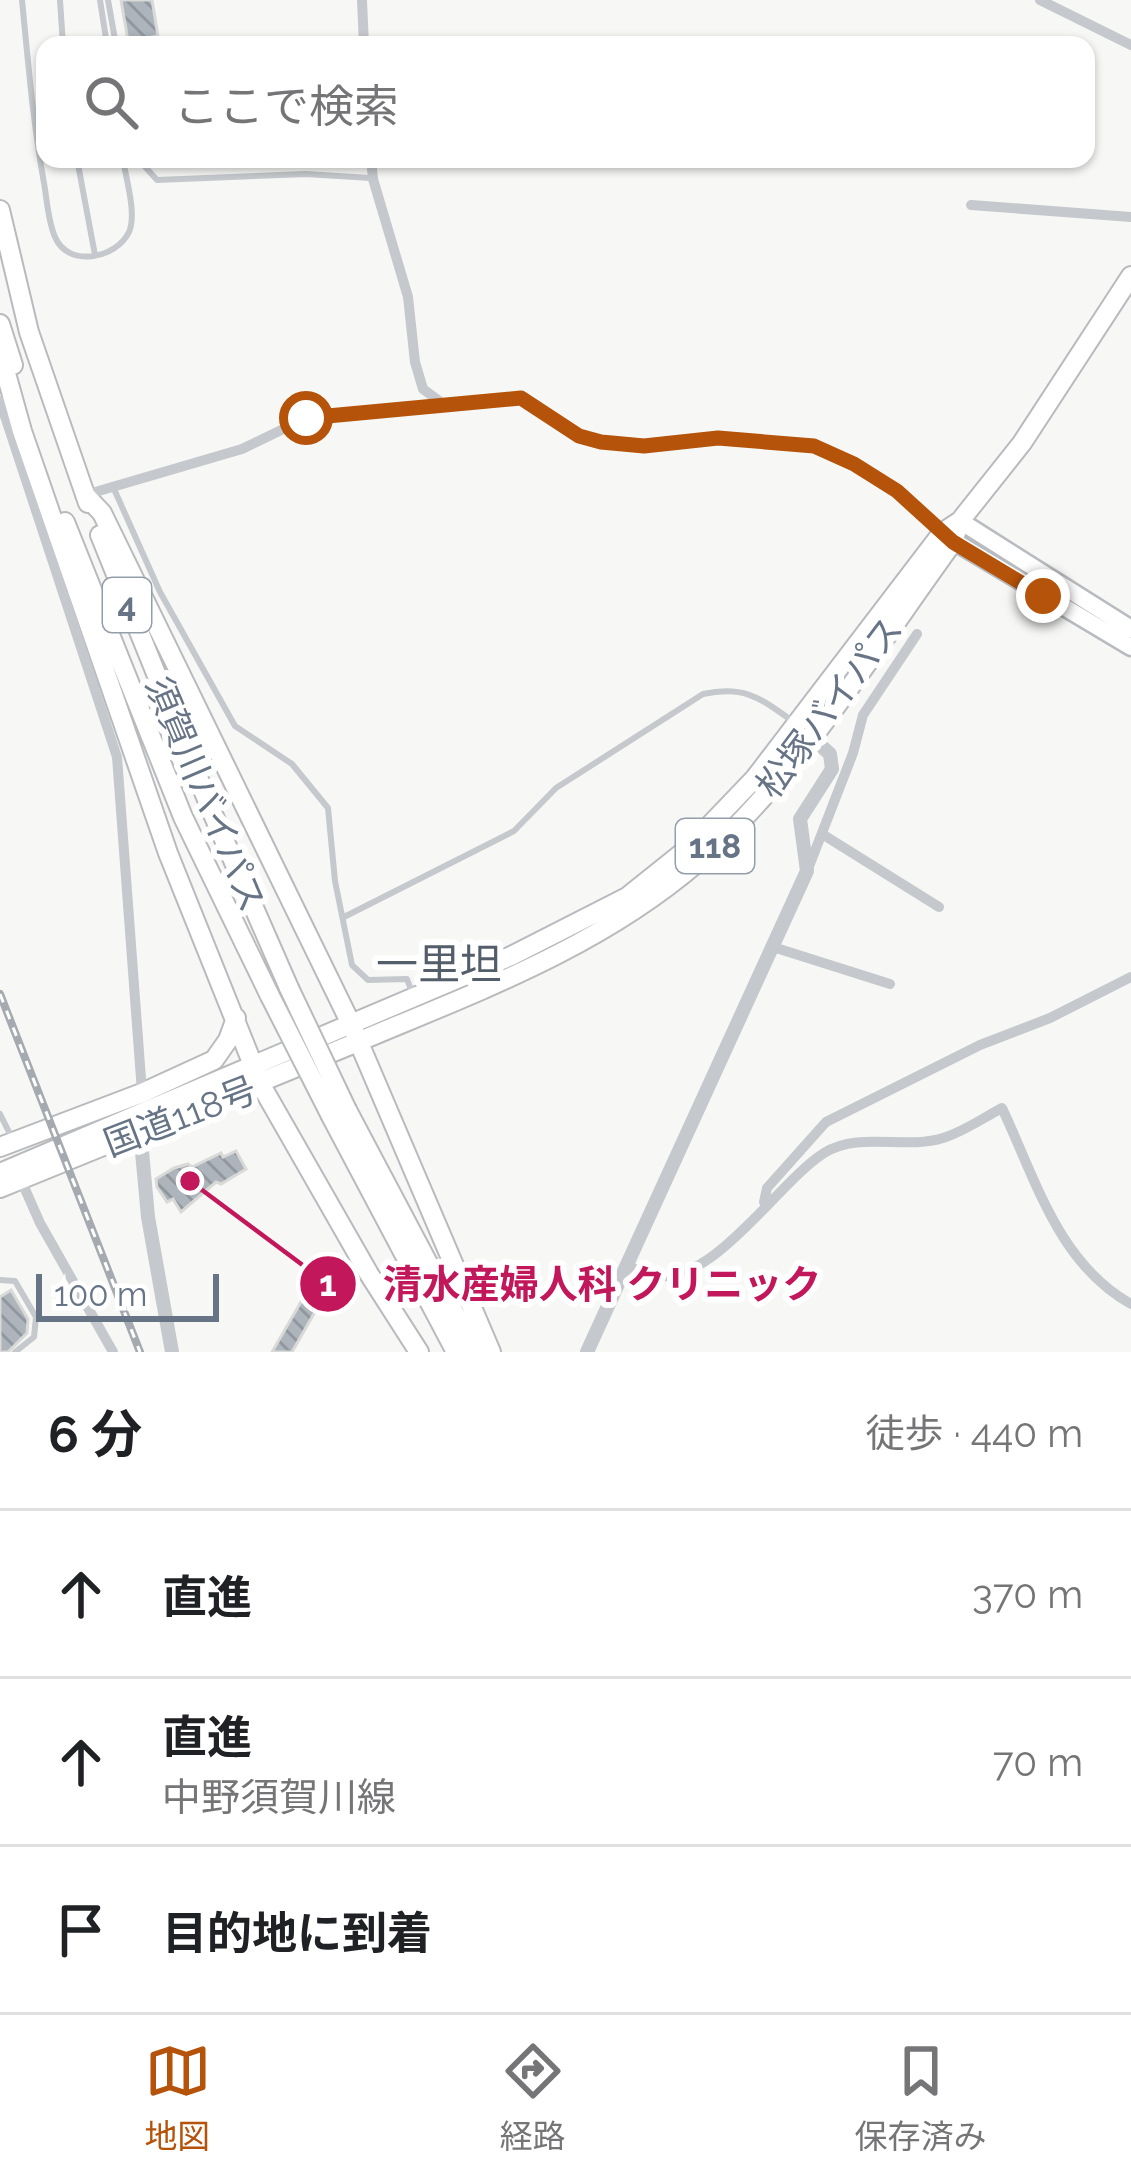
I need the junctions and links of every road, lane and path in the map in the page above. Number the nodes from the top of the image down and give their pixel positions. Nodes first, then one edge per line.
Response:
1 (22, 0) edge
2 (60, 0) edge
3 (104, 0) edge
4 (362, 0) edge
5 (1040, 0) edge
6 (62, 36) edge
7 (110, 36) edge
8 (364, 36) edge
9 (1131, 45) edge
10 (36, 79) edge
11 (29, 80) junction
12 (36, 118) edge
13 (44, 168) edge
14 (79, 168) edge
15 (124, 168) edge
16 (147, 168) edge
17 (372, 168) edge
18 (373, 179) junction
19 (971, 205) dead end
20 (0, 209) edge
21 (1131, 217) edge
22 (95, 255) junction
23 (1131, 276) edge
24 (0, 324) edge
25 (0, 352) edge
26 (3, 377) edge
27 (0, 401) edge
28 (442, 403) junction
29 (16, 433) junction
30 (113, 486) junction
31 (85, 495) junction
32 (960, 521) junction
33 (948, 537) junction
34 (1131, 629) edge
35 (917, 634) dead end
36 (1131, 647) edge
37 (95, 670) junction
38 (804, 730) junction
39 (822, 834) junction
40 (807, 872) junction
41 (939, 908) dead end
42 (342, 918) junction
43 (773, 947) junction
44 (1131, 977) edge
45 (890, 984) dead end
46 (280, 992) junction
47 (413, 996) junction
48 (236, 1018) junction
49 (355, 1033) junction
50 (258, 1075) junction
51 (142, 1093) junction
52 (339, 1113) junction
53 (0, 1114) edge
54 (144, 1122) junction
55 (7, 1145) edge
56 (0, 1173) edge
57 (21, 1180) junction
58 (0, 1188) edge
59 (763, 1206) junction
60 (628, 1266) junction
61 (0, 1280) edge
62 (1131, 1304) edge
63 (15, 1352) edge
64 (113, 1352) edge
65 (172, 1352) edge
66 (419, 1352) edge
67 (456, 1352) edge
68 (475, 1352) edge
69 (491, 1352) edge
70 (587, 1352) edge

1 - 11 lane
2 - 6 lane
3 - 7 lane
4 - 8 street
5 - 9 street
10 - 11 lane
11 - 12 lane
13 - 22 lane
14 - 22 lane
15 - 22 lane
16 - 18 lane
17 - 18 street
18 - 28 street
19 - 21 street
20 - 31 highway, 須賀川バイパス / 4
23 - 32 highway, 松塚バイパス / 118
24 - 46 highway, 須賀川バイパス / 4
25 - 26 highway
26 - 29 highway
27 - 29 street
28 - 30 street
28 - 33 street
29 - 37 highway
30 - 31 street
30 - 42 lane
31 - 46 highway, 須賀川バイパス / 4
31 - 49 highway
32 - 33 highway, 松塚バイパス / 118
32 - 34 main road
33 - 36 main road
33 - 38 highway, 松塚バイパス / 118
35 - 39 street
37 - 48 highway
37 - 51 street
38 - 40 street
38 - 42 lane
38 - 47 highway, 松塚バイパス / 118
38 - 49 highway, 松塚バイパス / 118
39 - 40 street
39 - 41 street
40 - 43 street
42 - 47 lane
43 - 45 street
43 - 60 street
44 - 59 street
46 - 52 highway, 須賀川バイパス / 4, bridge
47 - 49 highway, 松塚バイパス / 118
48 - 50 highway
48 - 51 highway
49 - 50 highway, 国道118号 / 118
49 - 69 highway
50 - 54 highway, 国道118号 / 118
50 - 66 highway
51 - 54 street
51 - 55 highway
52 - 67 highway, 須賀川バイパス / 4
52 - 68 highway, 須賀川バイパス / 4
53 - 55 lane
54 - 56 highway, 国道118号 / 118
54 - 57 highway, 国道118号 / 118
54 - 65 street
57 - 58 highway, 国道118号 / 118
57 - 64 street
59 - 60 street
59 - 62 street
60 - 70 street
61 - 63 lane

